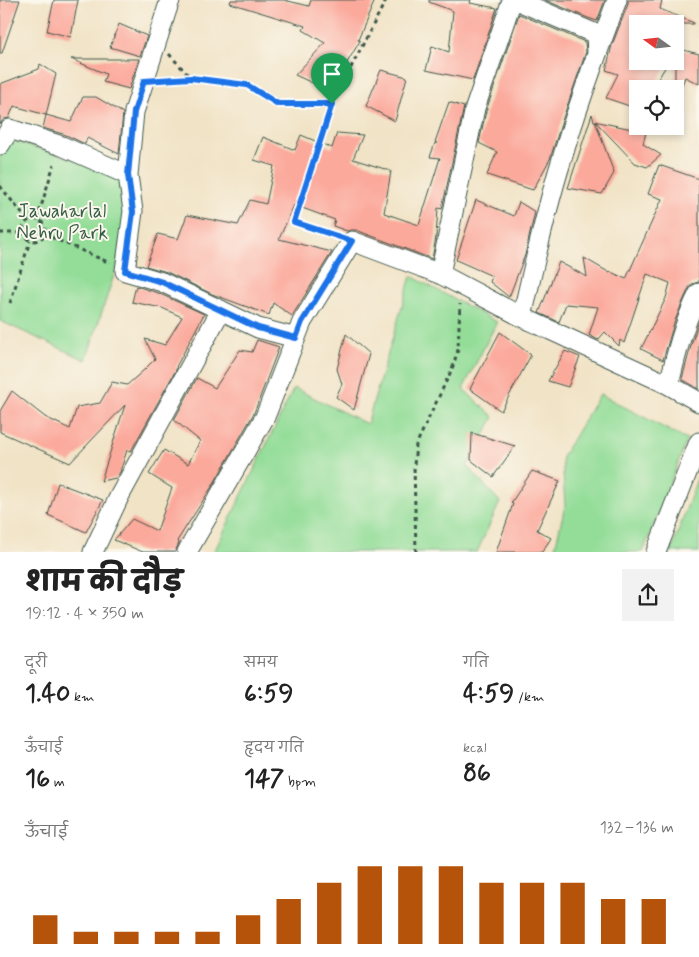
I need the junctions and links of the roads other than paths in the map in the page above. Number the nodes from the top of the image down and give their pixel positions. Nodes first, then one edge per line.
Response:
1 (170, 0) edge
2 (512, 0) edge
3 (516, 0) edge
4 (617, 0) edge
5 (598, 54) junction
6 (0, 145) edge
7 (128, 175) junction
8 (440, 274) junction
9 (699, 293) edge
10 (221, 310) junction
11 (522, 317) junction
12 (296, 338) junction
13 (668, 385) junction
14 (699, 402) edge
15 (699, 442) edge
16 (93, 552) edge
17 (187, 552) edge
18 (656, 552) edge

1 - 7 street
2 - 8 street
3 - 5 street
4 - 5 street
5 - 11 street
6 - 7 street
7 - 10 street
8 - 11 street
8 - 12 street
9 - 13 street
10 - 12 street
10 - 16 street
11 - 13 street
12 - 17 street
13 - 14 street
15 - 18 street

